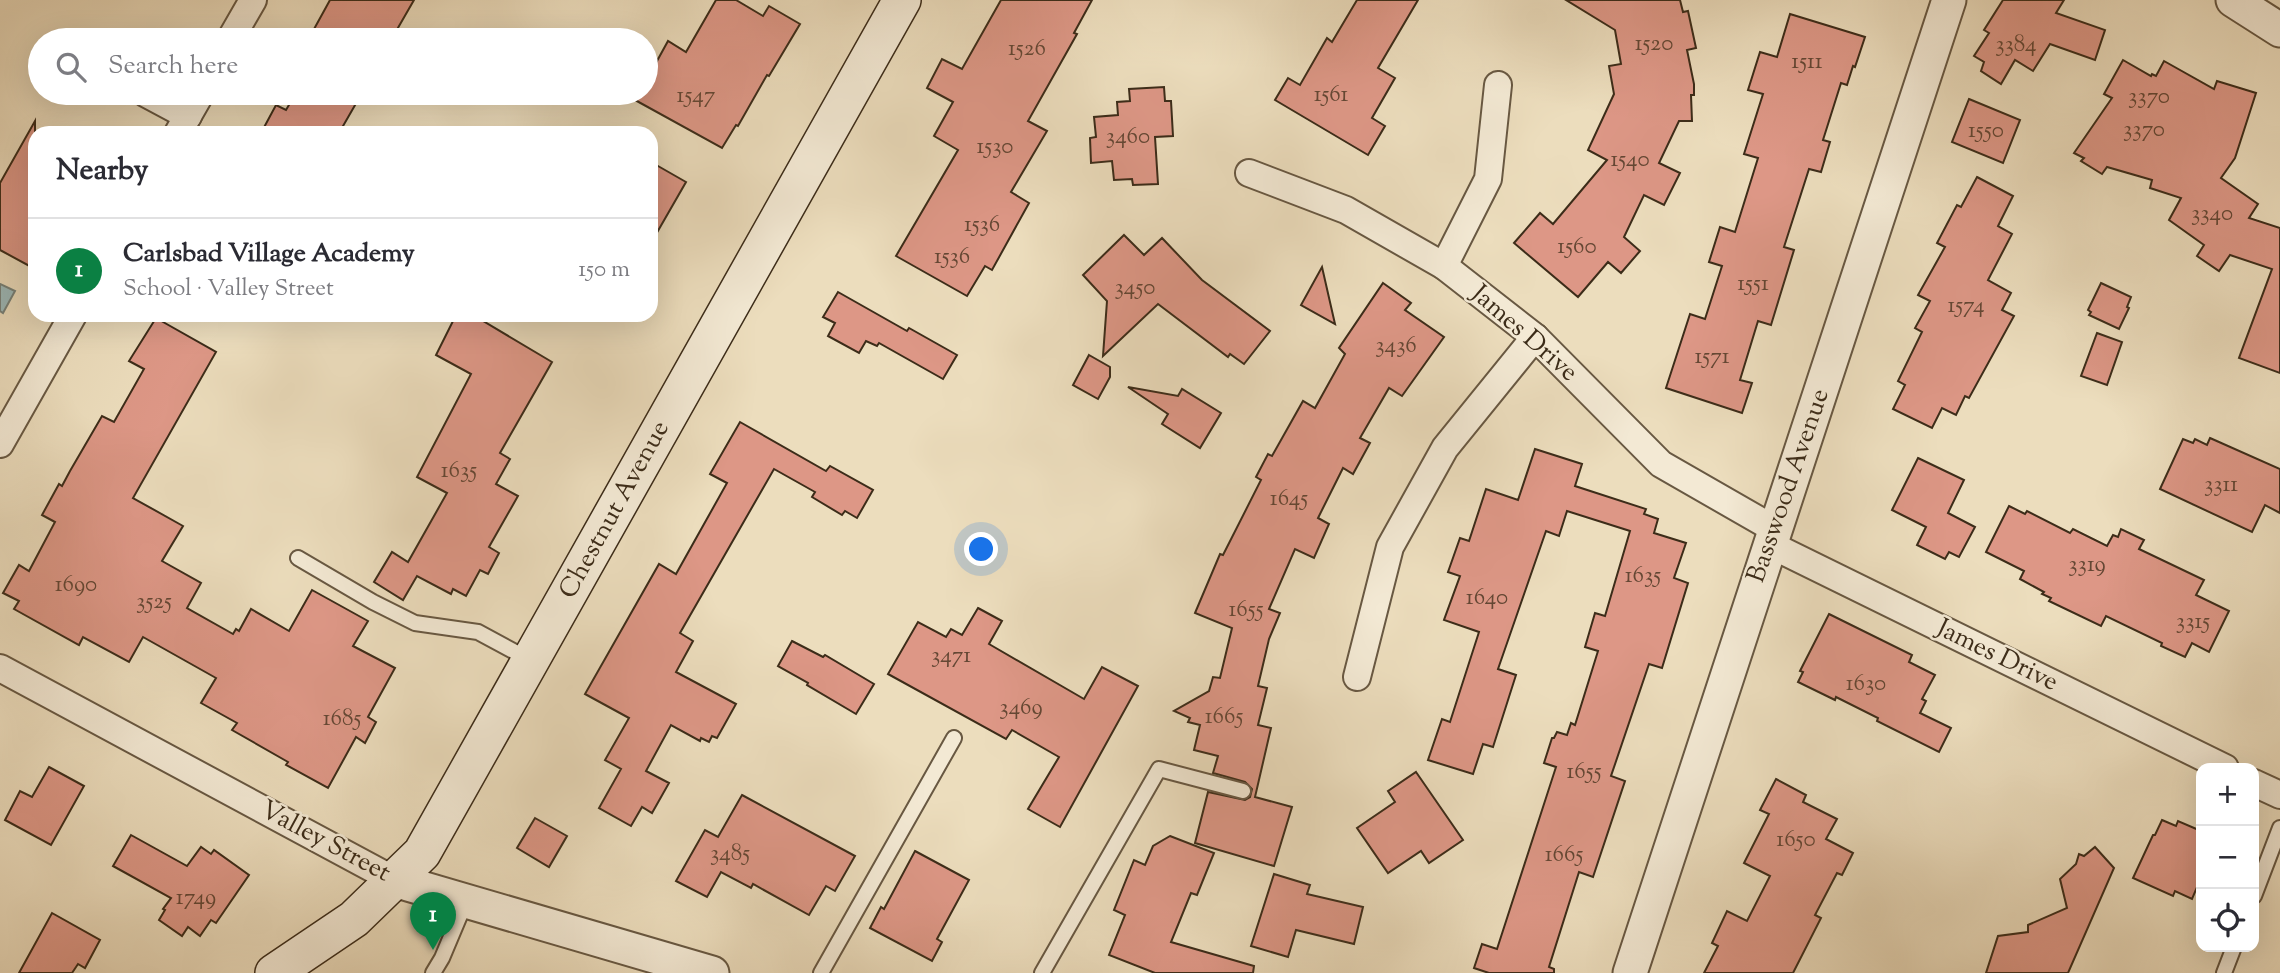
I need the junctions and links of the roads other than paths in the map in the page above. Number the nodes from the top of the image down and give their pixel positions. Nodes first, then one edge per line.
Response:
1 (253, 0) edge
2 (902, 0) edge
3 (1949, 0) edge
4 (2233, 0) edge
5 (237, 28) edge
6 (2280, 30) edge
7 (1498, 85) dead end
8 (160, 105) edge
9 (194, 105) edge
10 (183, 124) edge
11 (1249, 173) dead end
12 (1444, 266) junction
13 (69, 322) edge
14 (1535, 337) junction
15 (0, 444) edge
16 (1773, 537) junction
17 (298, 558) dead end
18 (530, 660) junction
19 (0, 668) edge
20 (1357, 677) dead end
21 (954, 738) dead end
22 (2215, 763) edge
23 (2259, 785) edge
24 (1244, 791) dead end
25 (2280, 795) edge
26 (2280, 828) edge
27 (394, 880) junction
28 (2257, 889) edge
29 (466, 901) junction
30 (2232, 952) edge
31 (274, 973) edge
32 (433, 973) edge
33 (712, 973) edge
34 (821, 973) edge
35 (1042, 973) edge
36 (1630, 973) edge
37 (2224, 973) edge

1 - 5 street
2 - 18 main road, Chestnut Avenue
3 - 16 street, Basswood Avenue
4 - 6 street
7 - 12 street
8 - 10 street
9 - 10 street
11 - 12 street, James Drive
12 - 14 street, James Drive
13 - 15 street
14 - 16 street, James Drive
14 - 20 street
16 - 22 street, James Drive
16 - 36 street, Basswood Avenue
17 - 18 lane
18 - 27 main road, Chestnut Avenue
19 - 27 street, Valley Street
21 - 34 lane
23 - 25 street
24 - 35 lane
26 - 28 lane
27 - 29 street, Valley Street
27 - 31 main road, Chestnut Avenue
29 - 32 lane
29 - 33 street, Valley Street
30 - 37 lane

